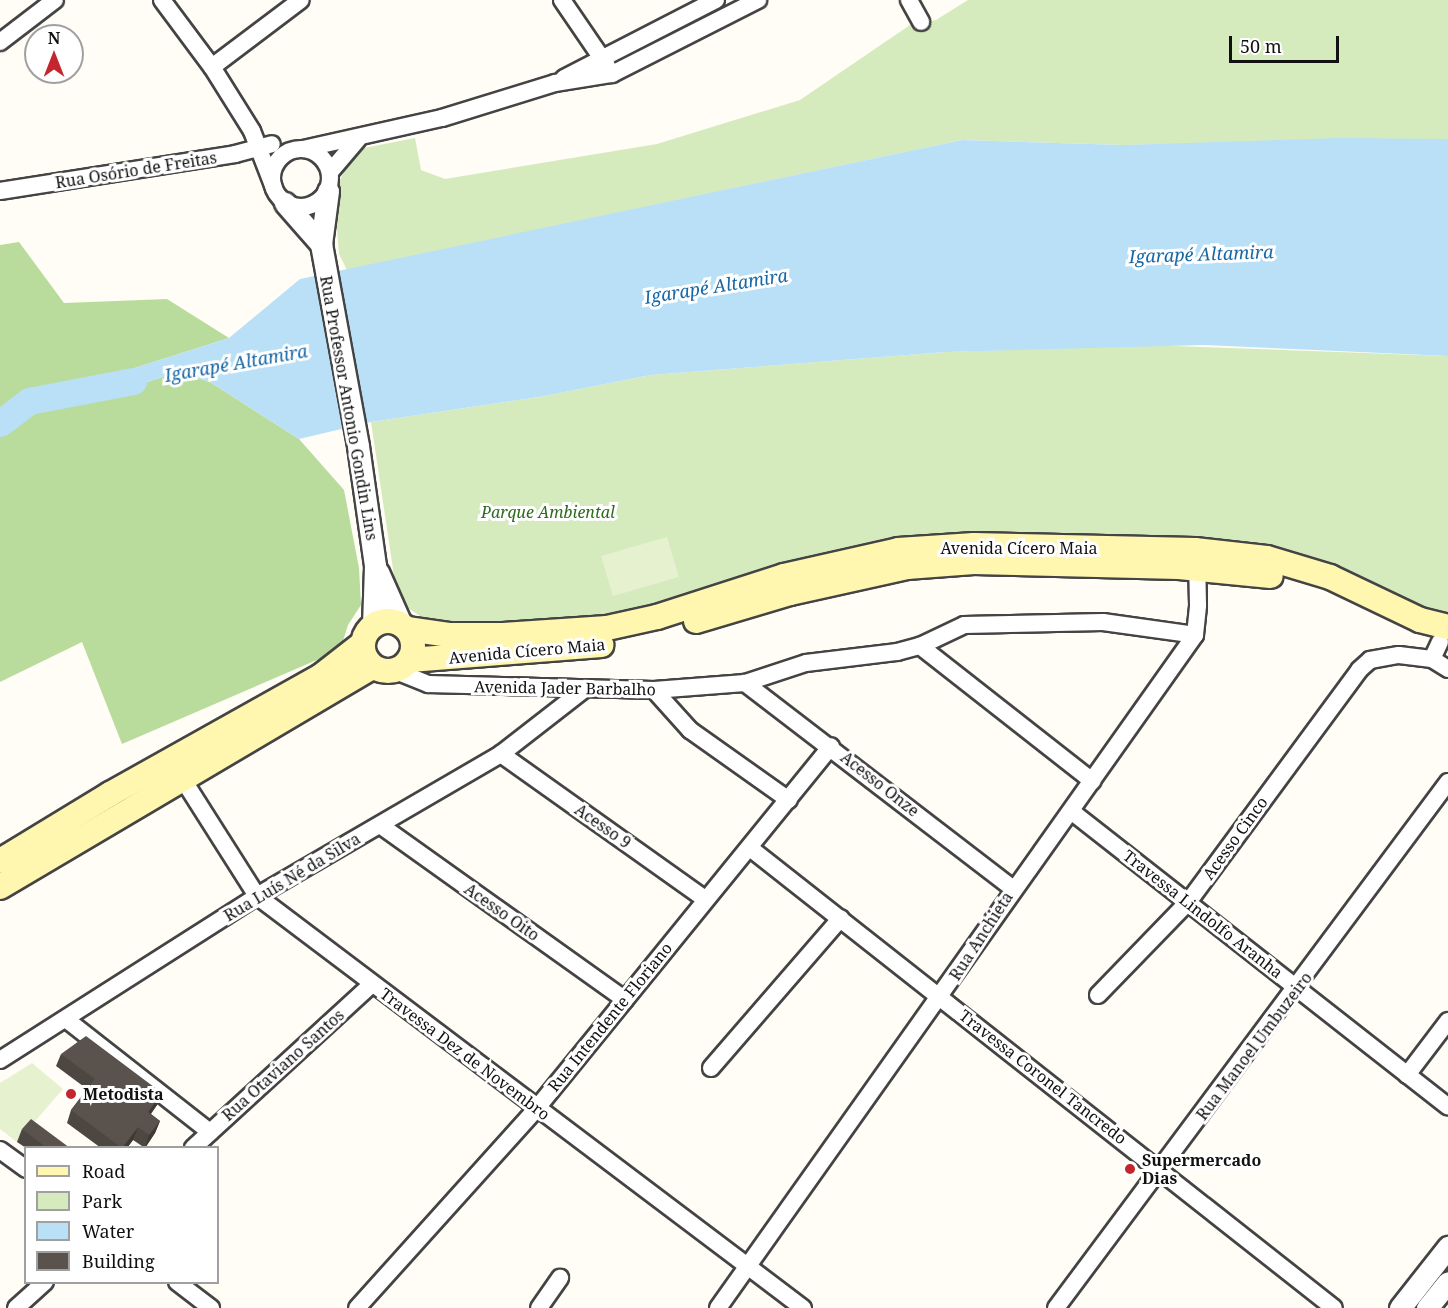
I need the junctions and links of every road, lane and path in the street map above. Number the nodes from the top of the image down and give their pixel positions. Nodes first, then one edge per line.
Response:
1 (55, 0) edge
2 (162, 0) edge
3 (301, 0) edge
4 (562, 0) edge
5 (716, 0) edge
6 (758, 0) edge
7 (909, 0) edge
8 (921, 22) dead end
9 (0, 42) edge
10 (601, 57) junction
11 (212, 66) junction
12 (612, 74) junction
13 (555, 83) junction
14 (357, 139) junction
15 (265, 146) junction
16 (296, 150) junction
17 (329, 182) junction
18 (0, 191) edge
19 (280, 195) junction
20 (322, 249) junction
21 (1197, 559) junction
22 (375, 566) junction
23 (404, 626) junction
24 (368, 635) junction
25 (1194, 635) junction
26 (1442, 643) edge
27 (920, 646) junction
28 (393, 666) junction
29 (1448, 669) edge
30 (745, 683) junction
31 (654, 690) junction
32 (582, 691) junction
33 (831, 746) junction
34 (501, 754) junction
35 (176, 769) junction
36 (1092, 781) junction
37 (1448, 782) edge
38 (789, 800) junction
39 (1071, 811) junction
40 (380, 825) junction
41 (750, 848) junction
42 (0, 861) edge
43 (0, 887) edge
44 (1012, 888) junction
45 (257, 896) junction
46 (705, 898) junction
47 (1189, 901) junction
48 (841, 918) junction
49 (372, 984) junction
50 (1298, 988) junction
51 (1098, 995) dead end
52 (942, 996) junction
53 (626, 1000) junction
54 (67, 1020) junction
55 (1448, 1021) edge
56 (0, 1060) edge
57 (711, 1068) dead end
58 (1407, 1075) junction
59 (1448, 1107) edge
60 (537, 1108) junction
61 (210, 1132) junction
62 (195, 1146) edge
63 (0, 1150) edge
64 (24, 1168) edge
65 (1161, 1170) junction
66 (1448, 1247) edge
67 (748, 1265) junction
68 (560, 1278) dead end
69 (1448, 1282) edge
70 (43, 1284) edge
71 (180, 1284) edge
72 (16, 1308) edge
73 (211, 1308) edge
74 (357, 1308) edge
75 (539, 1308) edge
76 (718, 1308) edge
77 (803, 1308) edge
78 (1056, 1308) edge
79 (1334, 1308) edge
80 (1400, 1308) edge
81 (1427, 1308) edge

1 - 9 street
2 - 11 street
3 - 11 street
4 - 10 street
5 - 10 street
6 - 12 street
7 - 8 street
10 - 12 street
10 - 13 street
11 - 15 street
12 - 13 street
13 - 14 street
14 - 16 street
14 - 17 street
15 - 16 street
15 - 18 street, Rua Osório de Freitas
15 - 19 street
16 - 17 street
16 - 19 street
17 - 19 street
17 - 20 street, Rua Professor Antonio Gondin Lins
19 - 20 street
20 - 22 street, Rua Professor Antonio Gondin Lins
21 - 23 main road, Avenida Cícero Maia
21 - 25 street
21 - 26 main road, Avenida Cícero Maia
21 - 28 main road, Avenida Cícero Maia
22 - 23 street
22 - 24 street, Rua Professor Antonio Gondin Lins
23 - 24 main road, Avenida Cícero Maia
23 - 28 main road
24 - 28 main road
24 - 35 main road
25 - 27 street, Avenida Jader Barbalho
25 - 36 street, Rua Anchieta
26 - 29 street
26 - 47 street, Acesso Cinco
27 - 30 street, Avenida Jader Barbalho
27 - 36 street
28 - 32 street, Avenida Jader Barbalho
28 - 35 main road
30 - 31 street, Avenida Jader Barbalho
30 - 33 street, Acesso Onze
31 - 32 street, Avenida Jader Barbalho
31 - 38 street
32 - 34 street, Rua Luís Né da Silva
33 - 38 street, Rua Intendente Floriano
33 - 44 street, Acesso Onze
34 - 40 street, Rua Luís Né da Silva
34 - 46 street, Acesso 9
35 - 42 main road
35 - 43 main road
35 - 45 street, Travessa Dez de Novembro
36 - 39 street, Rua Anchieta
37 - 50 street, Rua Manoel Umbuzeiro
38 - 41 street, Rua Intendente Floriano
39 - 44 street, Rua Anchieta
39 - 47 street, Travessa Lindolfo Aranha
40 - 45 street, Rua Luís Né da Silva
40 - 53 street, Acesso Oito
41 - 46 street, Rua Intendente Floriano
41 - 48 street, Travessa Coronel Tancredo
44 - 52 street, Rua Anchieta
45 - 49 street, Travessa Dez de Novembro
45 - 54 street, Rua Luís Né da Silva
46 - 53 street, Rua Intendente Floriano
47 - 50 street, Travessa Lindolfo Aranha
47 - 51 street, Acesso Cinco
48 - 52 street, Travessa Coronel Tancredo
48 - 57 street
49 - 60 street, Travessa Dez de Novembro
49 - 61 street, Rua Otaviano Santos
50 - 58 street, Travessa Lindolfo Aranha
50 - 65 street, Rua Manoel Umbuzeiro
52 - 65 street, Travessa Coronel Tancredo
52 - 67 street, Rua Anchieta
53 - 60 street, Rua Intendente Floriano
54 - 56 street, Rua Luís Né da Silva
54 - 61 street
55 - 58 street
58 - 59 street, Travessa Lindolfo Aranha
60 - 67 street, Travessa Dez de Novembro
60 - 74 street, Rua Intendente Floriano
61 - 62 street, Rua Otaviano Santos
63 - 64 street
65 - 78 street, Rua Manoel Umbuzeiro
65 - 79 street, Travessa Coronel Tancredo
66 - 80 street
67 - 76 street, Rua Anchieta
67 - 77 street, Travessa Dez de Novembro
68 - 75 street
69 - 81 street
70 - 72 street
71 - 73 street

